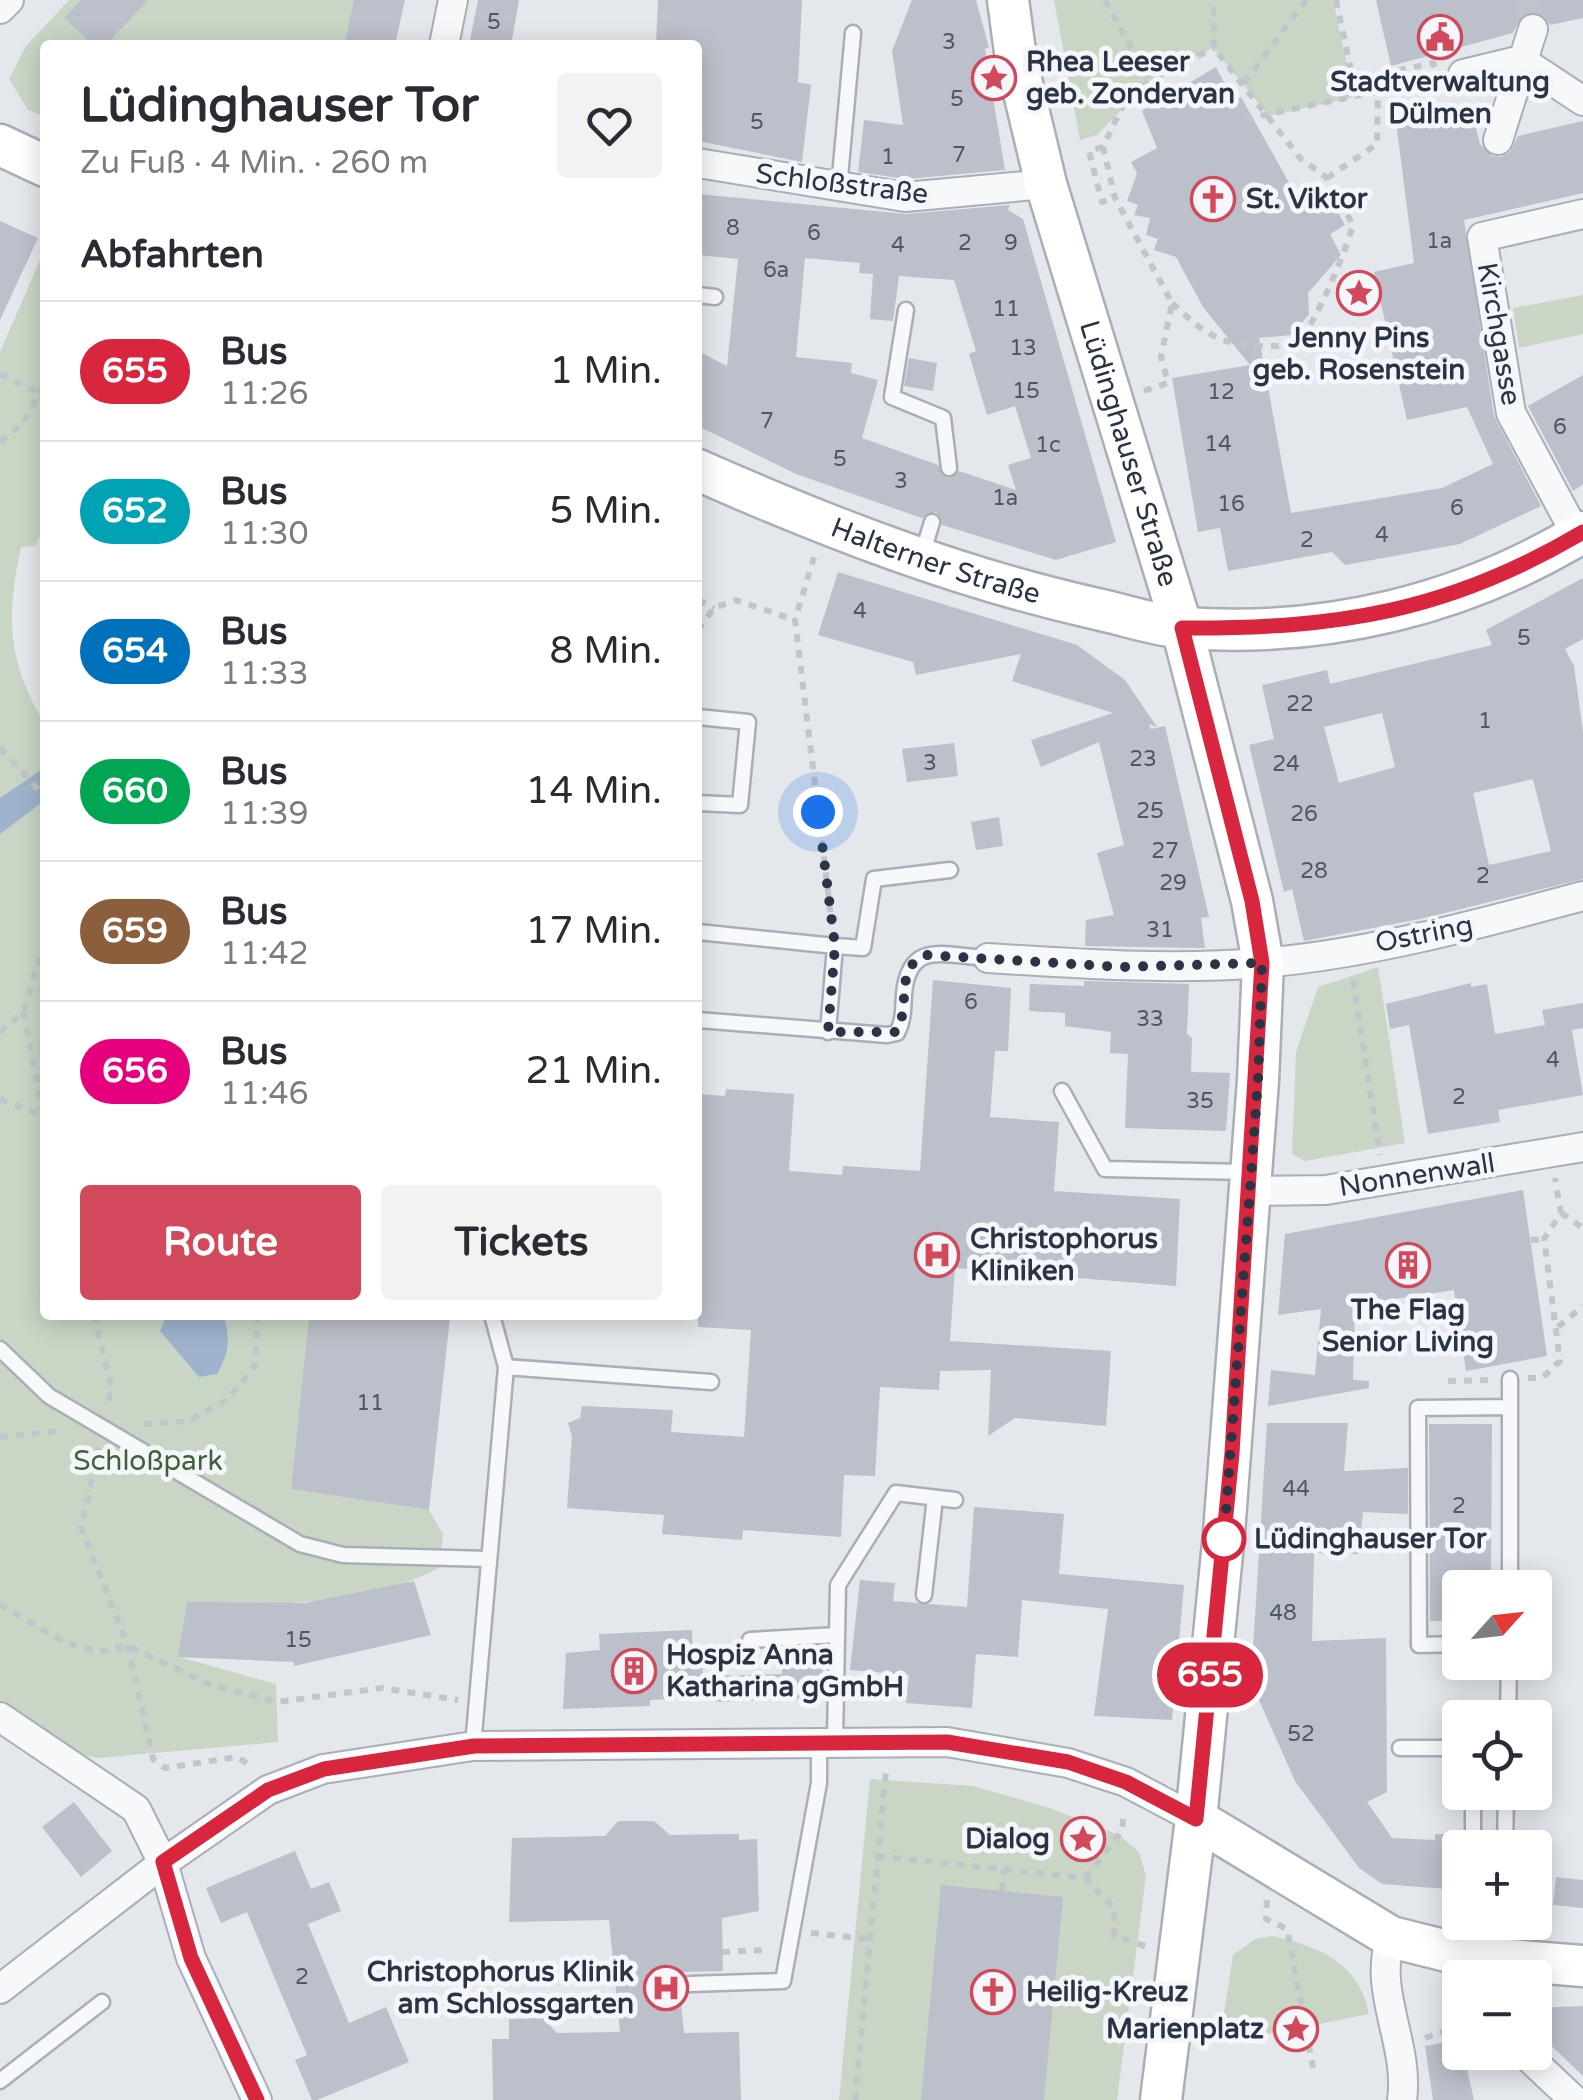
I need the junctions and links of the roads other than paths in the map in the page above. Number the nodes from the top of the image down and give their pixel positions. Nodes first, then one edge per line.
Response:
1 (9, 0) edge
2 (454, 0) edge
3 (1008, 0) edge
4 (0, 10) edge
5 (1533, 29) tunnel mouth
6 (853, 33) dead end
7 (445, 40) edge
8 (1522, 60) junction
9 (1463, 74) road end
10 (1583, 101) edge
11 (1498, 140) dead end
12 (0, 145) edge
13 (40, 164) edge
14 (702, 164) edge
15 (1046, 184) junction
16 (839, 188) junction
17 (1583, 214) edge
18 (702, 295) edge
19 (715, 297) dead end
20 (906, 310) dead end
21 (949, 468) dead end
22 (702, 472) edge
23 (932, 522) dead end
24 (1580, 534) edge
25 (920, 560) junction
26 (1182, 628) junction
27 (702, 717) edge
28 (702, 803) edge
29 (950, 870) dead end
30 (1583, 896) edge
31 (702, 932) edge
32 (835, 946) junction
33 (988, 958) joint
34 (1262, 963) junction
35 (702, 1020) edge
36 (828, 1032) junction
37 (1062, 1091) dead end
38 (1583, 1146) edge
39 (1251, 1181) junction
40 (493, 1320) edge
41 (0, 1349) edge
42 (506, 1367) junction
43 (1510, 1379) road end
44 (710, 1382) dead end
45 (1510, 1407) junction
46 (935, 1498) junction
47 (956, 1500) dead end
48 (488, 1560) junction
49 (1510, 1570) edge
50 (924, 1595) dead end
51 (837, 1635) junction
52 (750, 1640) dead end
53 (1442, 1644) edge
54 (0, 1717) edge
55 (827, 1740) junction
56 (474, 1746) junction
57 (1400, 1748) dead end
58 (1442, 1748) edge
59 (1196, 1819) junction
60 (163, 1862) junction
61 (1391, 1937) junction
62 (1490, 1948) edge
63 (1583, 1966) edge
64 (690, 1984) dead end
65 (0, 1989) edge
66 (102, 2002) dead end
67 (1542, 2070) edge
68 (0, 2081) edge
69 (257, 2100) edge
70 (1160, 2100) edge
71 (1402, 2100) edge
72 (1574, 2100) edge

1 - 4 street
2 - 7 street
3 - 15 street, Lüdinghauser Straße
5 - 8 street
6 - 16 lane
8 - 9 street
8 - 10 street
8 - 11 street
12 - 13 street
14 - 16 street, Schloßstraße
15 - 16 street, Schloßstraße
15 - 26 street, Lüdinghauser Straße
17 - 24 street, Kirchgasse
18 - 19 lane
20 - 21 lane
22 - 25 street, Halterner Straße
23 - 25 lane
24 - 26 street, Halterner Straße
25 - 26 street, Halterner Straße
26 - 34 street, Lüdinghauser Straße
27 - 28 lane
29 - 32 lane
30 - 34 street, Ostring
31 - 32 lane
32 - 36 lane
33 - 34 street, Ostring
33 - 36 lane
34 - 39 street, Lüdinghauser Straße
35 - 36 lane
37 - 39 lane
38 - 39 street, Nonnenwall
39 - 59 street, Lüdinghauser Straße
40 - 42 lane
41 - 48 lane
42 - 44 lane
42 - 48 lane
43 - 45 lane
45 - 49 lane
45 - 53 lane
46 - 47 lane
46 - 50 lane
46 - 51 lane
48 - 56 lane
51 - 52 lane
51 - 55 lane
54 - 60 street
55 - 56 street
55 - 59 street
55 - 64 lane
56 - 60 street
57 - 58 lane
59 - 61 street
59 - 70 street, Lüdinghauser Straße
60 - 65 street
60 - 69 street
61 - 62 street
61 - 71 street
62 - 63 street
66 - 68 lane
67 - 72 street

